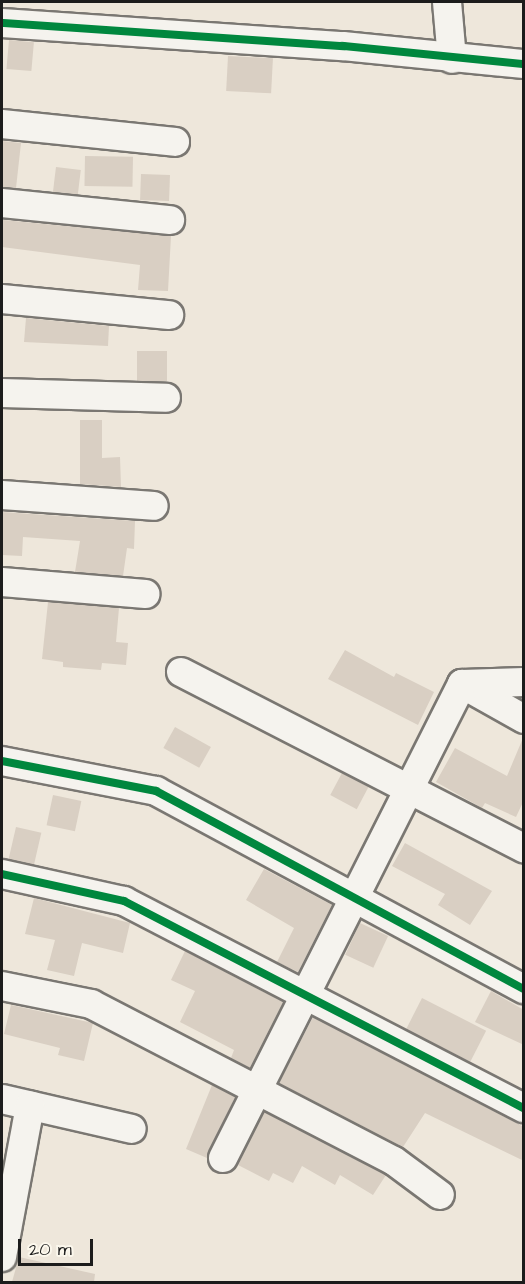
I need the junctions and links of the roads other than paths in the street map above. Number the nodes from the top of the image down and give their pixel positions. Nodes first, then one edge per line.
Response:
1 (447, 2) edge
2 (2, 23) edge
3 (452, 59) junction
4 (524, 64) edge
5 (2, 124) edge
6 (175, 142) dead end
7 (2, 203) edge
8 (170, 220) dead end
9 (2, 299) edge
10 (169, 315) dead end
11 (2, 393) edge
12 (166, 398) dead end
13 (2, 495) edge
14 (154, 506) dead end
15 (2, 582) edge
16 (147, 594) dead end
17 (181, 672) dead end
18 (524, 682) edge
19 (462, 684) junction
20 (524, 719) edge
21 (2, 761) edge
22 (411, 790) junction
23 (524, 848) edge
24 (2, 874) edge
25 (354, 898) junction
26 (2, 986) edge
27 (524, 989) edge
28 (304, 992) junction
29 (259, 1088) junction
30 (2, 1099) edge
31 (30, 1106) junction
32 (524, 1108) edge
33 (132, 1129) dead end
34 (223, 1158) dead end
35 (440, 1195) dead end
36 (2, 1246) edge

1 - 3 street
2 - 3 street
3 - 4 street
5 - 6 street
7 - 8 street
9 - 10 street
11 - 12 street
13 - 14 street
15 - 16 street
17 - 22 street
18 - 19 street
19 - 20 street
19 - 22 street
21 - 25 street
22 - 23 street
22 - 25 street
24 - 28 street
25 - 27 street
25 - 28 street
26 - 29 street
28 - 29 street
28 - 32 street
29 - 34 street
29 - 35 street
30 - 31 street
31 - 33 street
31 - 36 street

